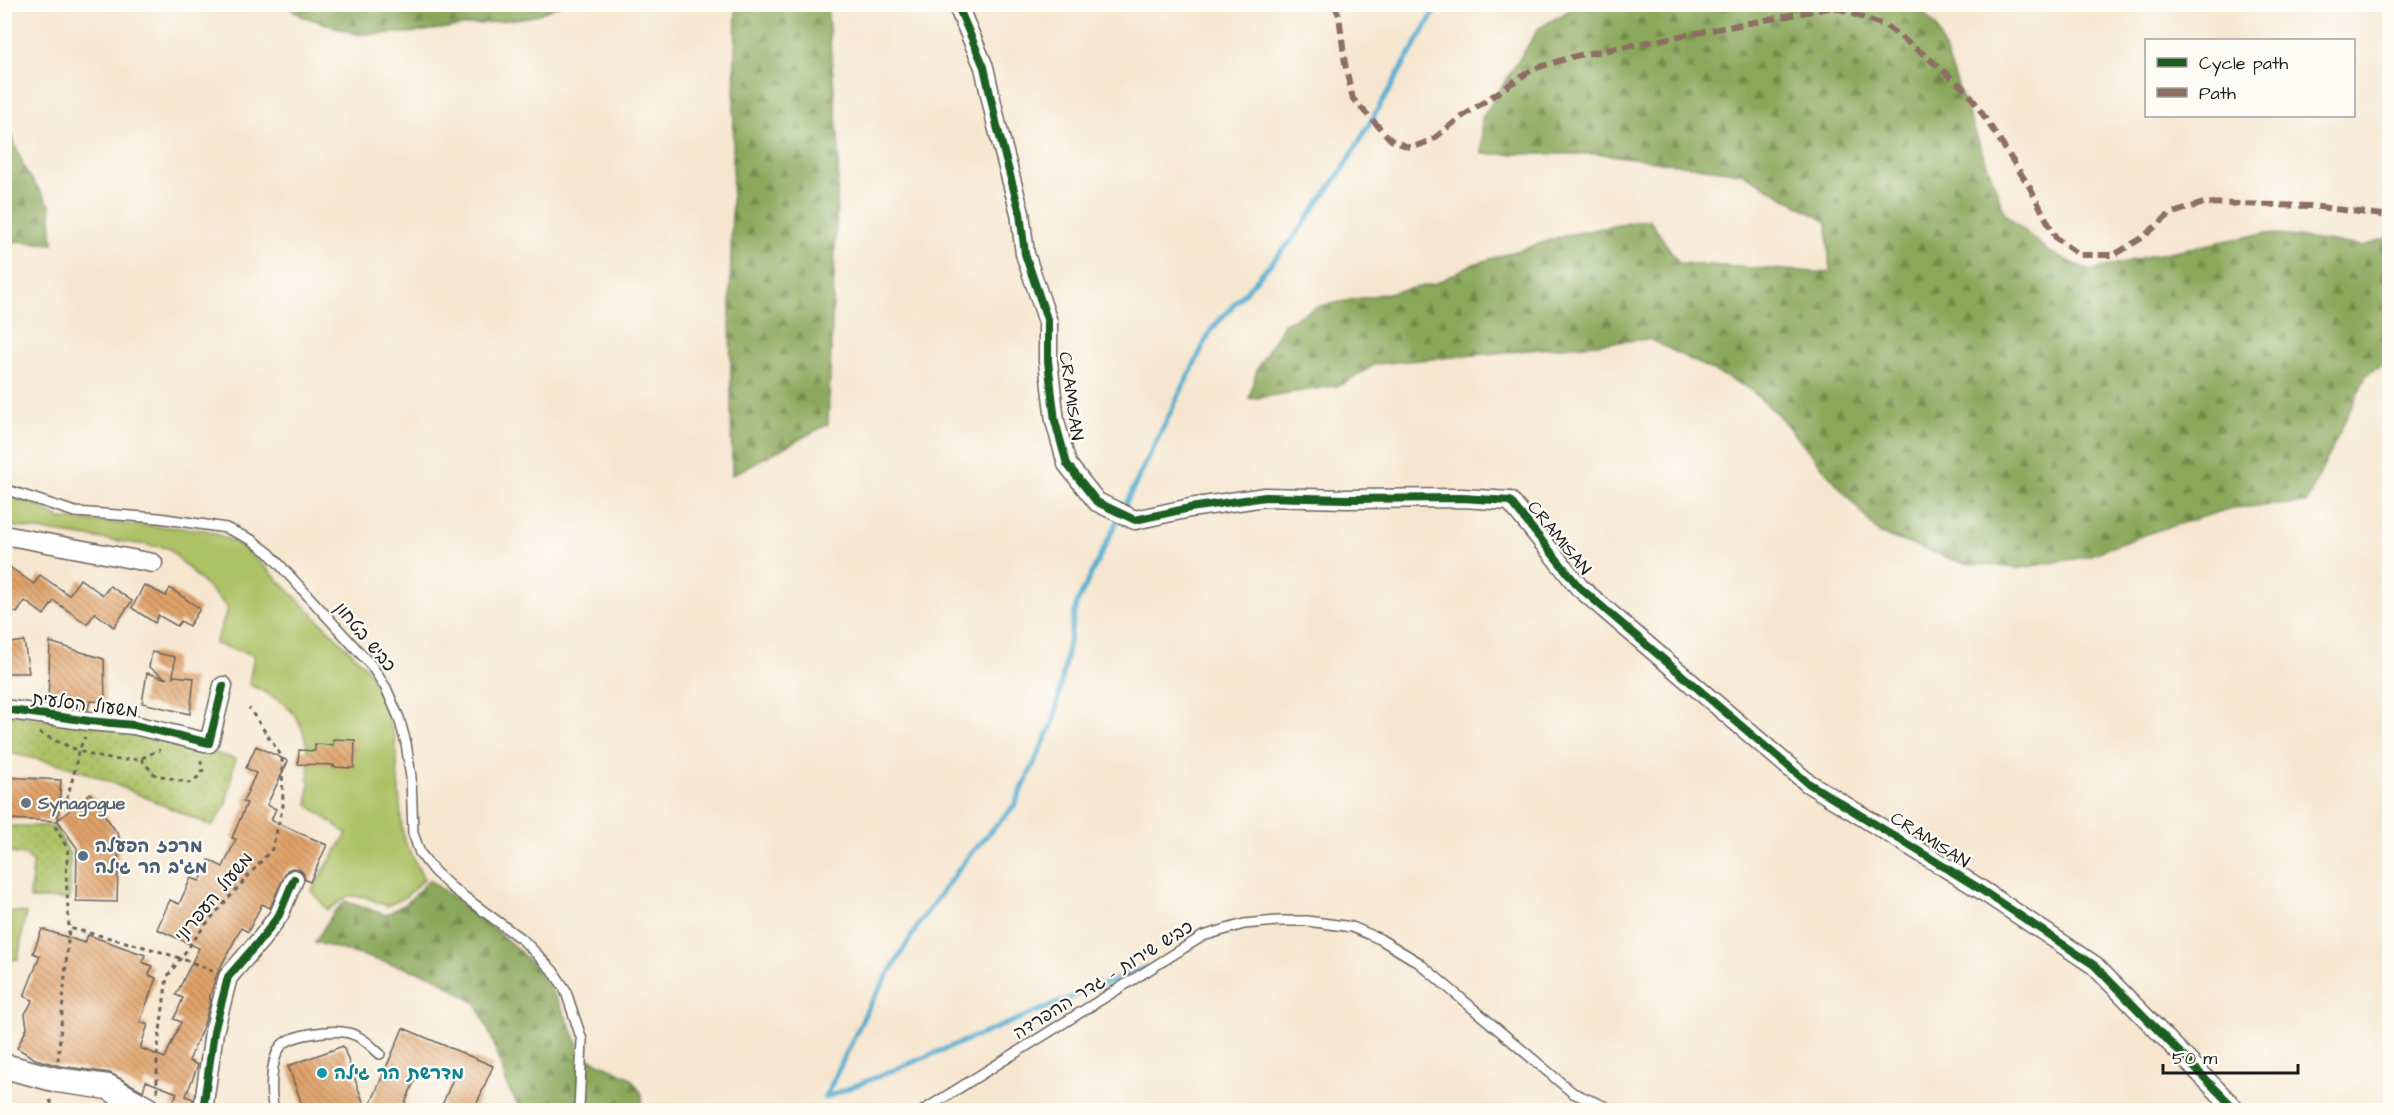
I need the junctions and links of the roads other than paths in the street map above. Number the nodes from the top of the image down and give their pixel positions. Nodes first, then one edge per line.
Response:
1 (957, 4) edge
2 (4, 489) edge
3 (4, 535) edge
4 (153, 563) dead end
5 (223, 686) dead end
6 (4, 709) edge
7 (294, 879) dead end
8 (380, 1054) dead end
9 (4, 1066) edge
10 (153, 1106) edge
11 (203, 1110) edge
12 (274, 1110) edge
13 (579, 1110) edge
14 (924, 1110) edge
15 (1613, 1110) edge
16 (2236, 1110) edge

1 - 16 street, CRAMISAN
2 - 13 lane, כביש בטחון
3 - 4 street
5 - 6 street, משעול הסלעית
7 - 11 street
8 - 12 lane
9 - 10 street
14 - 15 lane, כביש שירות - גדר ההפרדה

